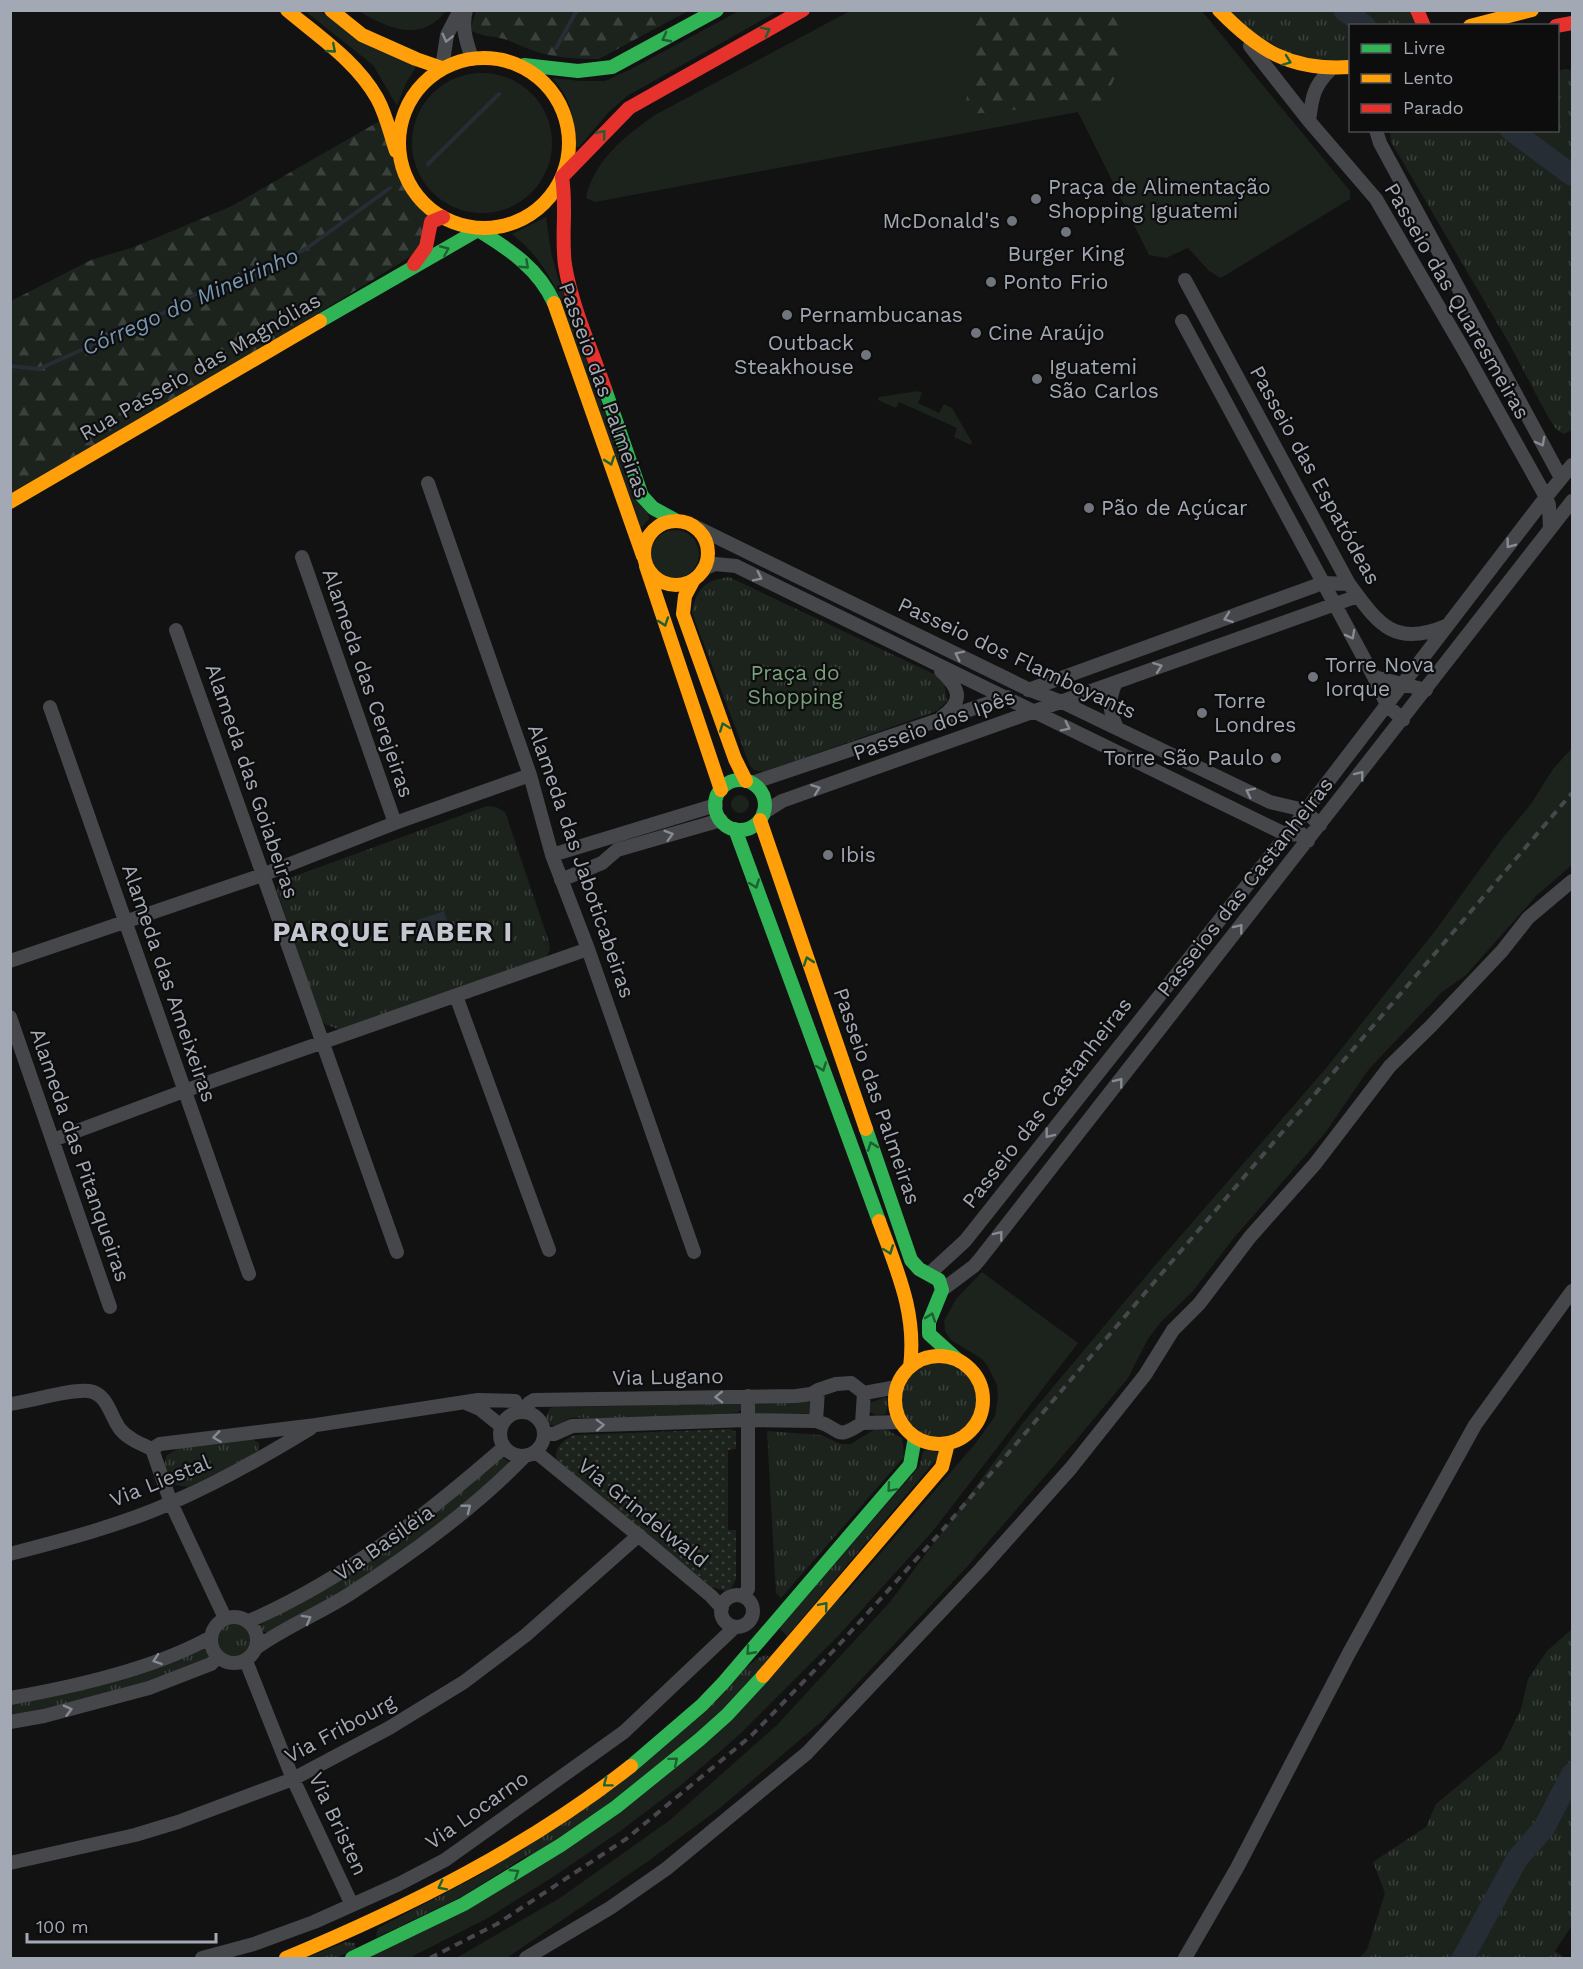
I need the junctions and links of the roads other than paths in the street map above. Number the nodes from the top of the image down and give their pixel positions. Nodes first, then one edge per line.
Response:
1 (287, 10) edge
2 (331, 10) edge
3 (460, 10) edge
4 (466, 10) edge
5 (717, 10) edge
6 (803, 10) edge
7 (1219, 10) edge
8 (1417, 10) edge
9 (1532, 10) edge
10 (1423, 24) edge
11 (1478, 24) edge
12 (1238, 31) junction
13 (472, 59) junction
14 (518, 65) junction
15 (1349, 67) edge
16 (442, 68) junction
17 (1330, 70) junction
18 (1309, 121) junction
19 (1377, 132) edge
20 (398, 156) junction
21 (562, 177) junction
22 (443, 217) junction
23 (478, 230) junction
24 (410, 268) junction
25 (1185, 280) dead end
26 (1182, 321) dead end
27 (1572, 465) edge
28 (1561, 478) junction
29 (428, 483) dead end
30 (1546, 497) junction
31 (1572, 501) edge
32 (10, 502) edge
33 (675, 520) junction
34 (694, 526) junction
35 (1550, 529) junction
36 (302, 557) dead end
37 (644, 561) junction
38 (704, 569) junction
39 (693, 581) junction
40 (1323, 584) junction
41 (1349, 584) junction
42 (1358, 596) junction
43 (1335, 604) junction
44 (1258, 607) junction
45 (1448, 625) junction
46 (1266, 629) junction
47 (176, 630) dead end
48 (1129, 654) junction
49 (1424, 657) junction
50 (933, 663) junction
51 (989, 670) junction
52 (1442, 670) junction
53 (1078, 672) junction
54 (1131, 677) junction
55 (1374, 677) junction
56 (1116, 682) junction
57 (1403, 684) junction
58 (981, 686) junction
59 (1030, 690) junction
60 (1426, 690) junction
61 (1089, 692) junction
62 (1004, 698) junction
63 (1062, 702) junction
64 (1387, 705) junction
65 (50, 707) dead end
66 (971, 709) junction
67 (1034, 712) junction
68 (1093, 717) junction
69 (939, 720) junction
70 (1403, 720) junction
71 (1117, 728) junction
72 (979, 731) junction
73 (1090, 739) junction
74 (530, 775) junction
75 (749, 782) junction
76 (721, 790) junction
77 (1270, 802) junction
78 (716, 805) junction
79 (1304, 810) junction
80 (762, 817) junction
81 (721, 820) junction
82 (1258, 821) junction
83 (394, 823) junction
84 (1320, 825) junction
85 (735, 829) junction
86 (612, 836) junction
87 (1282, 839) junction
88 (1308, 841) junction
89 (617, 850) junction
90 (552, 855) junction
91 (1294, 858) junction
92 (262, 875) junction
93 (561, 880) junction
94 (1572, 881) edge
95 (126, 921) junction
96 (588, 949) junction
97 (10, 961) edge
98 (456, 996) junction
99 (10, 1017) edge
100 (323, 1042) junction
101 (184, 1090) junction
102 (53, 1140) junction
103 (965, 1241) junction
104 (549, 1250) dead end
105 (397, 1252) dead end
106 (694, 1252) dead end
107 (980, 1259) junction
108 (924, 1271) junction
109 (249, 1274) dead end
110 (942, 1290) junction
111 (1572, 1291) edge
112 (907, 1298) junction
113 (110, 1307) dead end
114 (959, 1361) junction
115 (910, 1367) junction
116 (897, 1387) junction
117 (818, 1390) junction
118 (864, 1393) junction
119 (748, 1396) junction
120 (466, 1402) junction
121 (10, 1404) edge
122 (522, 1412) junction
123 (748, 1420) junction
124 (816, 1421) junction
125 (901, 1422) junction
126 (862, 1423) junction
127 (316, 1425) junction
128 (501, 1426) junction
129 (254, 1432) junction
130 (544, 1434) junction
131 (915, 1437) junction
132 (948, 1443) junction
133 (503, 1448) junction
134 (152, 1449) junction
135 (530, 1454) junction
136 (267, 1455) junction
137 (171, 1503) junction
138 (639, 1535) junction
139 (10, 1554) edge
140 (743, 1596) junction
141 (722, 1608) junction
142 (225, 1618) junction
143 (249, 1621) junction
144 (735, 1627) junction
145 (767, 1633) junction
146 (211, 1637) junction
147 (256, 1648) junction
148 (785, 1651) junction
149 (218, 1658) junction
150 (246, 1660) junction
151 (10, 1698) edge
152 (10, 1722) edge
153 (293, 1779) junction
154 (10, 1863) edge
155 (352, 1905) junction
156 (357, 1930) junction
157 (367, 1952) junction
158 (202, 1959) edge
159 (286, 1959) edge
160 (352, 1959) edge
161 (526, 1959) edge
162 (1185, 1959) edge

1 -> 20 street
2 - 16 street
3 -> 16 street
4 - 13 street
5 -> 14 street
21 -> 6 street
7 - 12 street
8 - 10 street
9 - 11 street
12 -> 17 street
12 - 18 street, Passeio das Quaresmeiras
13 - 14 street
13 - 16 street
14 - 21 street
15 - 17 street
16 - 20 street
17 - 18 street
18 - 30 street, Passeio das Quaresmeiras
19 -> 28 street, Passeio das Quaresmeiras
20 - 22 street
21 - 23 street
21 - 33 street, Passeio das Palmeiras
22 - 23 street
22 - 24 street, Rua Passeio das Magnólias
24 -> 23 street, Rua Passeio das Magnólias
23 -> 37 street, Passeio das Palmeiras
24 - 32 street, Rua Passeio das Magnólias
25 - 41 street, Passeio das Espatódeas
26 - 40 street, Passeio das Espatódeas
27 - 28 street
28 - 30 street
29 - 74 street, Alameda das Jaboticabeiras
30 - 35 street
30 -> 45 street, Passeio das Castanheiras
31 - 35 street, Passeios das Castanheiras
33 - 34 street
33 - 37 street
34 - 38 street
51 -> 34 street, Passeio dos Flamboyants
35 - 52 street, Passeios das Castanheiras
36 - 83 street, Alameda das Cerejeiras
37 - 39 street
37 -> 76 street, Passeio das Palmeiras
38 - 39 street
38 -> 50 street, Passeio dos Flamboyants
75 -> 39 street
40 - 41 street, Passeio dos Ipês
40 - 43 street, Passeio das Espatódeas
40 - 44 street, Passeio dos Ipês
41 - 42 street, Passeio das Espatódeas
42 - 43 street, Passeio dos Ipês
42 - 45 street, Passeio das Espatódeas
43 - 46 street, Passeio dos Ipês
43 -> 55 street, Passeio das Espatódeas
44 - 46 street
44 -> 48 street, Passeio dos Ipês
45 - 49 street, Passeio das Castanheiras
54 -> 46 street, Passeio dos Ipês
47 - 92 street, Alameda das Goiabeiras
48 - 53 street, Passeio dos Ipês
48 - 54 street
49 - 52 street
49 - 57 street, Passeio das Castanheiras
50 - 58 street, Passeio dos Flamboyants
50 - 69 street
51 - 58 street
51 - 59 street, Passeio dos Flamboyants
52 - 60 street, Passeios das Castanheiras
53 - 59 street, Passeio dos Ipês
53 - 61 street
54 - 56 street, Passeio dos Ipês
55 - 57 street
55 - 64 street, Passeio das Espatódeas
56 - 61 street, Passeio dos Ipês
56 - 71 street
57 - 60 street
57 - 64 street, Passeio das Castanheiras
58 - 62 street, Passeio dos Flamboyants
59 - 62 street, Passeio dos Ipês
59 - 63 street, Passeio dos Flamboyants
60 - 70 street, Passeios das Castanheiras
61 - 63 street, Passeio dos Ipês
62 - 66 street, Passeio dos Ipês
62 - 67 street, Passeio dos Flamboyants
63 - 67 street, Passeio dos Ipês
63 - 68 street, Passeio dos Flamboyants
64 - 70 street
64 - 79 street, Passeio das Castanheiras
65 - 95 street, Alameda das Ameixeiras
66 - 69 street, Passeio dos Ipês
66 - 72 street
67 - 72 street, Passeio dos Ipês
67 -> 73 street, Passeio dos Flamboyants
68 - 71 street, Passeio dos Flamboyants
68 - 73 street
69 - 75 street, Passeio dos Ipês
84 -> 70 street, Passeios das Castanheiras
77 -> 71 street, Passeio dos Flamboyants
80 -> 72 street, Passeio dos Ipês
73 - 82 street, Passeio dos Flamboyants
74 - 83 street
74 - 90 street, Alameda das Jaboticabeiras
75 - 76 street
75 - 80 street
76 - 78 street
77 - 79 street, Passeio dos Flamboyants
77 - 82 street
78 - 81 street
78 - 86 street
79 - 84 street, Passeio dos Flamboyants
79 - 87 street, Passeio das Castanheiras
80 - 85 street
108 -> 80 street, Passeio das Palmeiras
81 - 85 street
89 -> 81 street
82 - 87 street, Passeio dos Flamboyants
83 - 92 street
84 - 88 street, Passeios das Castanheiras
85 -> 112 street, Passeio das Palmeiras
86 - 89 street
86 - 90 street
87 - 88 street, Passeio dos Flamboyants
87 - 91 street
87 -> 103 street, Passeio das Castanheiras
88 - 91 street, Passeios das Castanheiras
89 - 93 street
90 - 93 street, Alameda das Jaboticabeiras
107 -> 91 street, Passeios das Castanheiras
92 - 95 street
92 - 100 street, Alameda das Goiabeiras
93 - 96 street, Alameda das Jaboticabeiras
94 - 161 street
95 - 97 street
95 - 101 street, Alameda das Ameixeiras
96 - 98 street
96 - 106 street, Alameda das Jaboticabeiras
98 - 100 street
98 - 104 street
99 - 102 street, Alameda das Pitanqueiras
100 - 101 street
100 - 105 street, Alameda das Goiabeiras
101 - 102 street
101 - 109 street, Alameda das Ameixeiras
102 - 113 street, Alameda das Pitanqueiras
103 - 107 street
103 - 108 street, Passeio das Castanheiras
107 - 110 street, Passeios das Castanheiras
108 - 110 street, Passeio das Palmeiras
108 - 112 street
114 -> 110 street
111 - 162 street
112 - 115 street, Passeio das Palmeiras
114 - 115 street
114 - 132 street
115 - 116 street
116 - 118 street, Via Lugano
116 - 125 street
117 - 118 street, Via Lugano
117 - 119 street, Via Lugano
117 - 124 street
118 - 126 street
119 -> 122 street, Via Lugano
119 - 123 street
120 - 122 street
120 - 127 street
120 - 128 street
121 - 134 street
122 - 128 street
122 - 130 street
123 - 124 street
130 -> 123 street
123 - 140 street
124 - 126 street
125 - 126 street
125 - 131 street
127 - 129 street
127 - 136 street, Via Liestal
128 - 133 street
129 -> 134 street
129 - 136 street
130 - 135 street
131 - 132 street
131 -> 145 street
148 -> 132 street
133 - 135 street
133 - 143 street, Via Basiléia
134 - 137 street
135 - 138 street, Via Grindelwald
147 -> 135 street, Via Basiléia
136 - 137 street, Via Liestal
137 - 139 street, Via Liestal
137 - 142 street
138 - 141 street, Via Grindelwald
138 - 153 street, Via Fribourg
140 - 141 street
140 - 144 street
141 - 144 street
142 - 143 street
142 - 146 street
143 - 147 street
144 - 155 street, Via Locarno
145 - 148 street
145 -> 156 street
146 - 149 street
146 -> 151 street
147 - 150 street
157 -> 148 street
149 - 150 street
152 -> 149 street
150 - 153 street, Via Bristen
153 - 154 street, Via Fribourg
153 - 155 street, Via Bristen
155 - 158 street, Via Locarno
156 - 157 street
156 - 159 street
157 - 160 street

